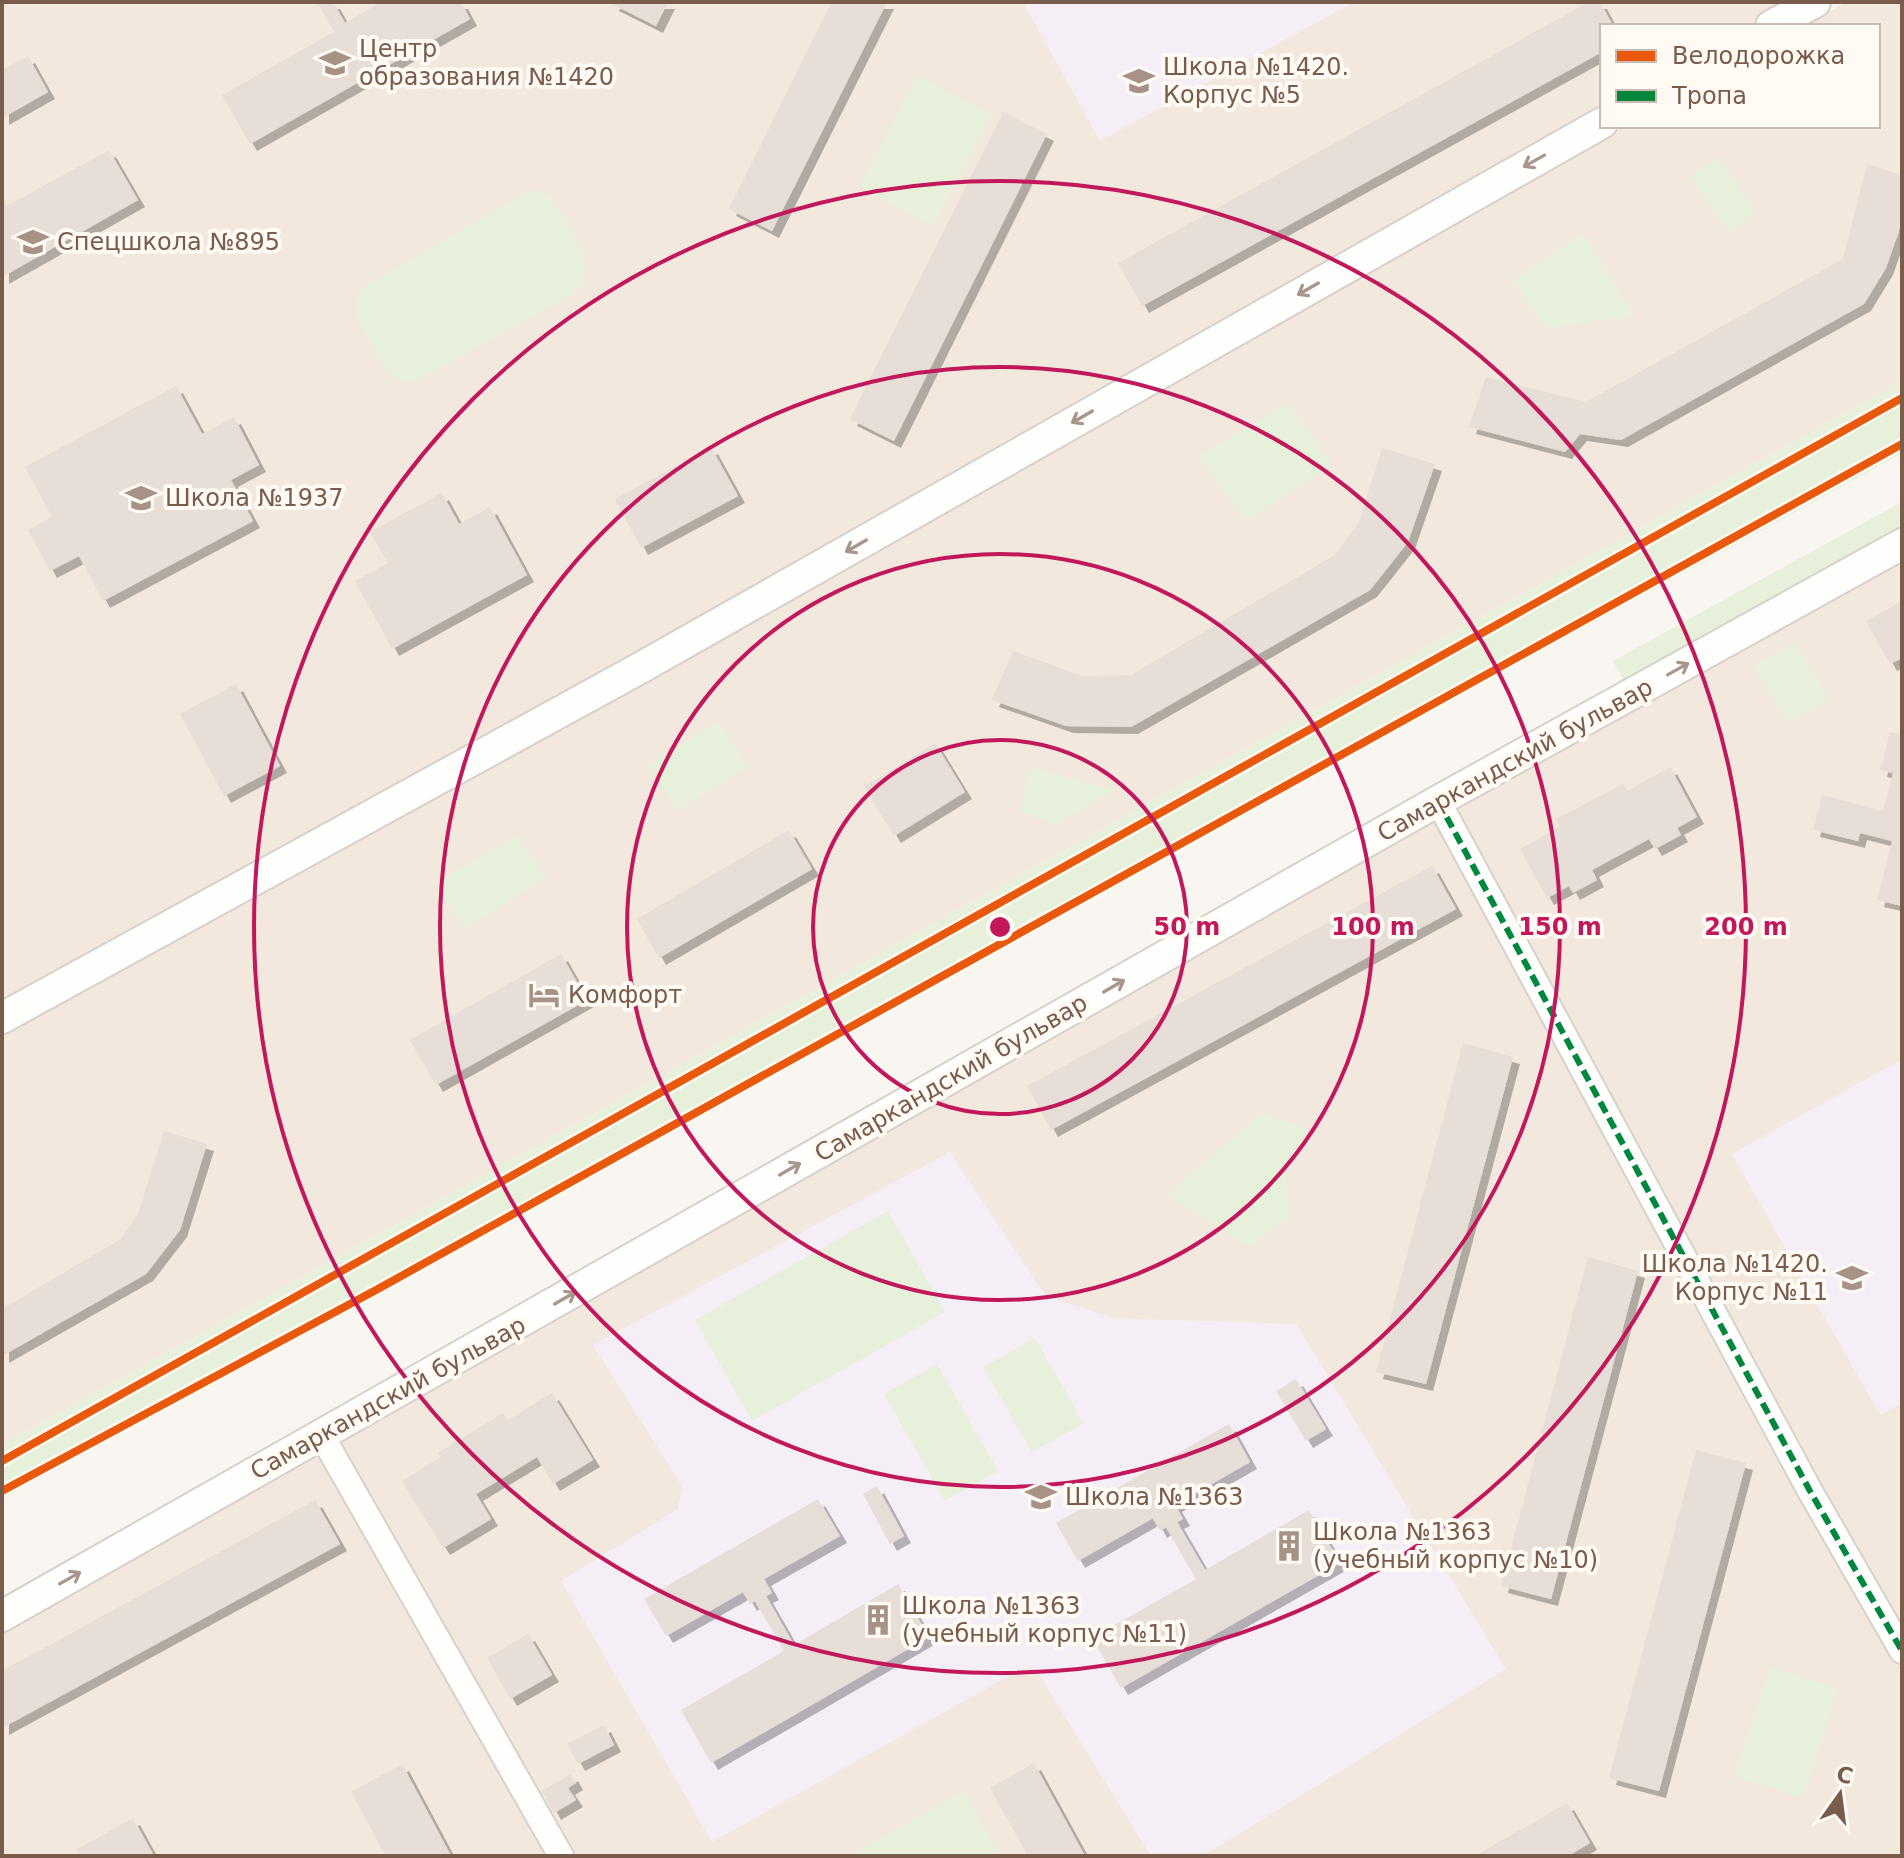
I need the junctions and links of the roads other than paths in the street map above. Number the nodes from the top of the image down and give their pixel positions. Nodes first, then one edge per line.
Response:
1 (1815, 2) edge
2 (1775, 24) edge
3 (1600, 124) edge
4 (1902, 544) edge
5 (1438, 801) junction
6 (2, 1018) edge
7 (322, 1436) junction
8 (2, 1616) edge
9 (1902, 1651) edge
10 (561, 1856) edge

1 - 2 street
3 -> 6 street
5 -> 4 street, Самаркандский бульвар
7 -> 5 street, Самаркандский бульвар
5 - 9 street
8 -> 7 street, Самаркандский бульвар
7 - 10 street

